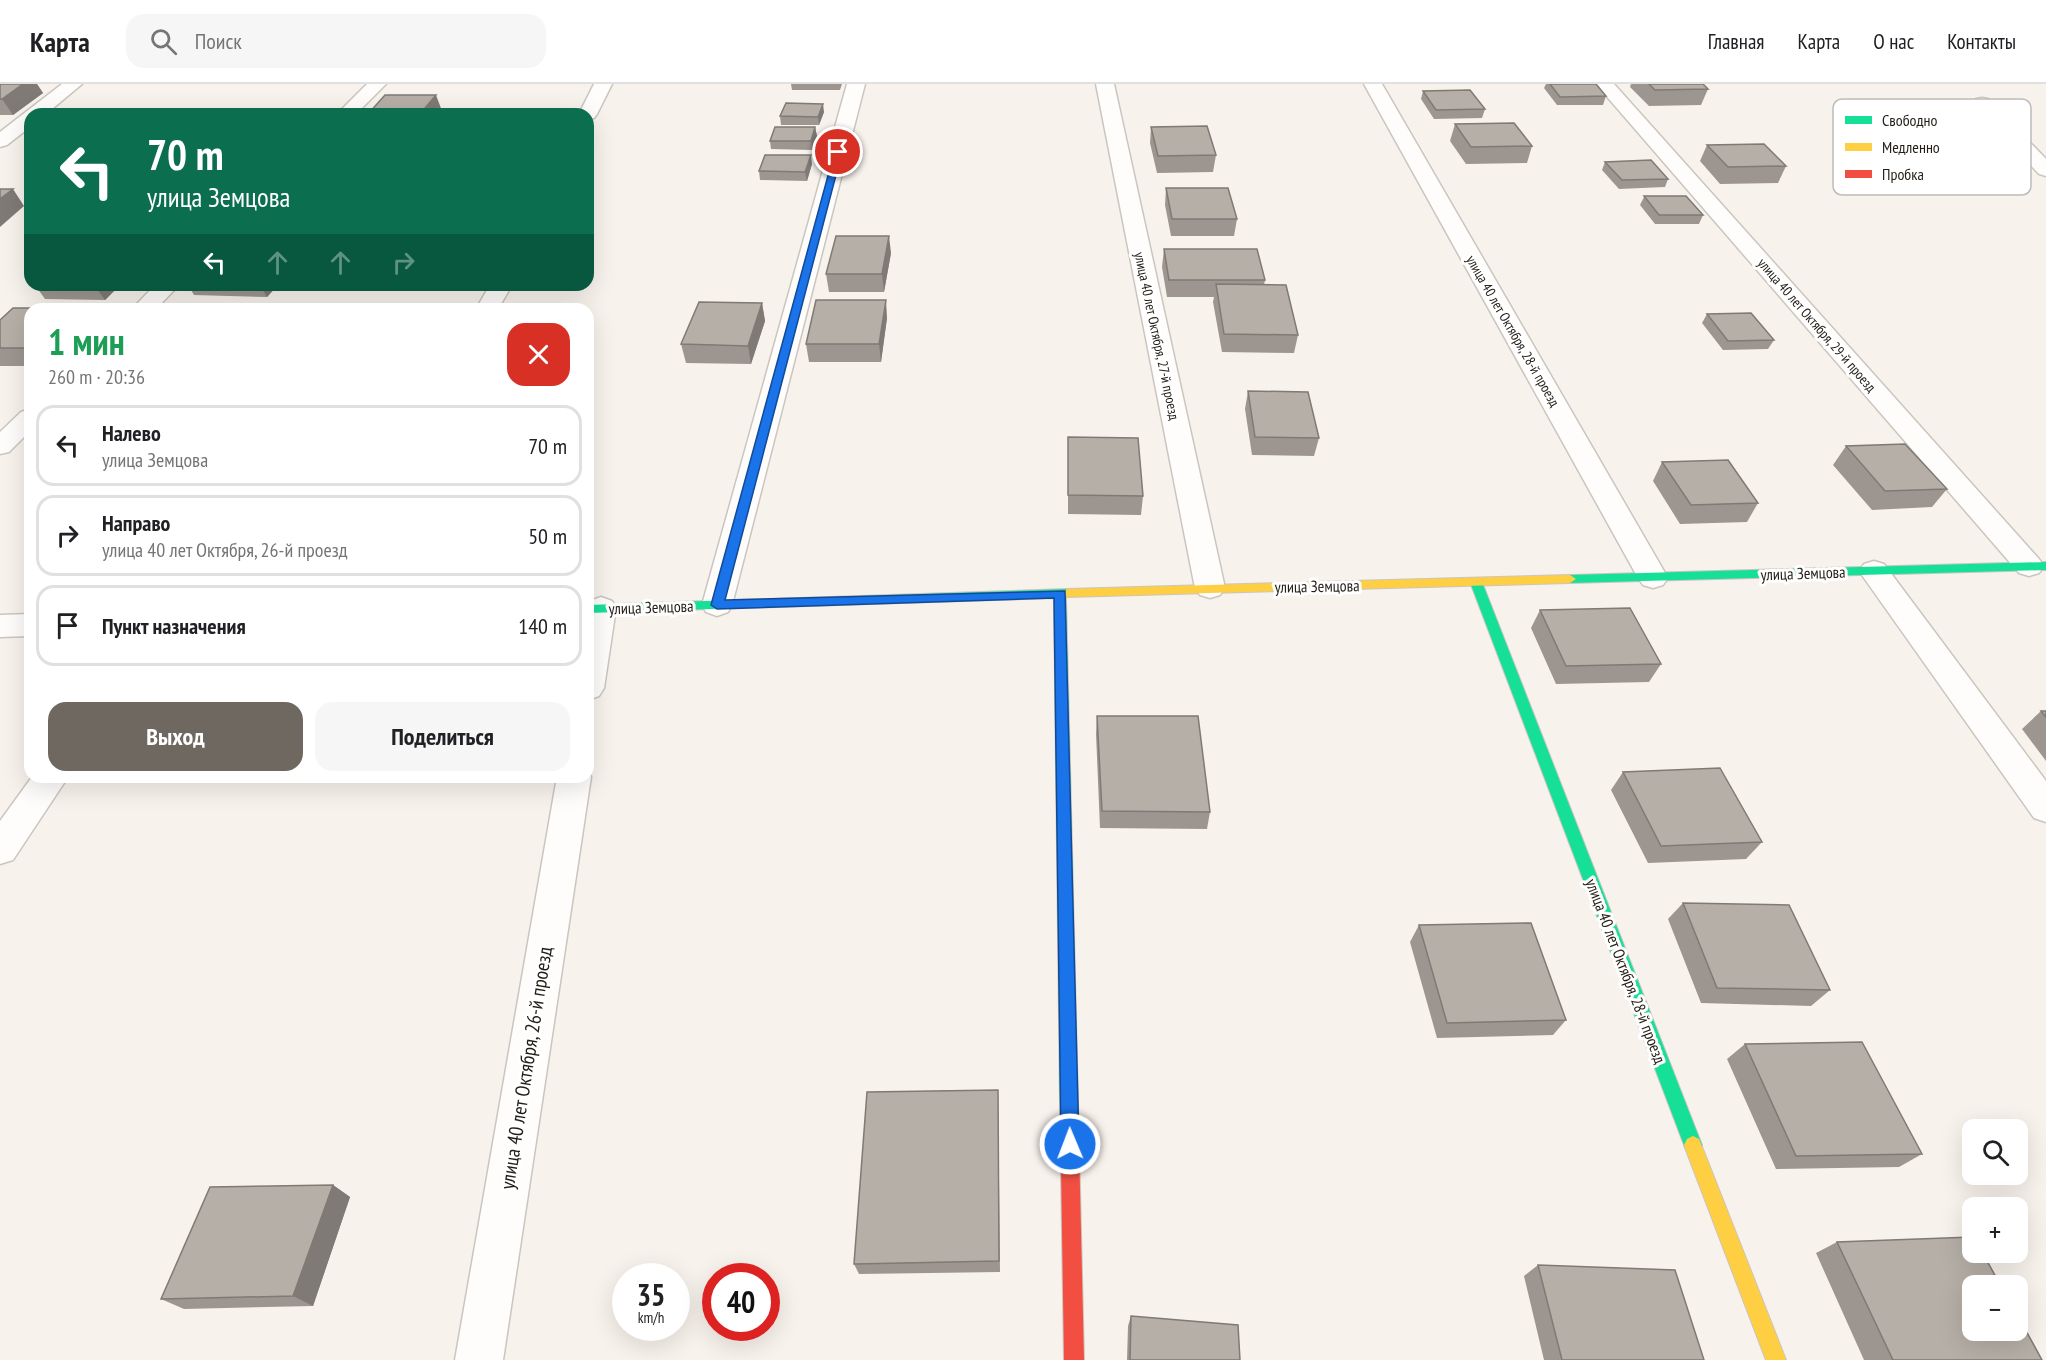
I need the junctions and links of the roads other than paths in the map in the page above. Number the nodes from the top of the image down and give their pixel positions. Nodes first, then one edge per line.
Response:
1 (73, 84) edge
2 (377, 84) edge
3 (603, 84) edge
4 (856, 84) edge
5 (1105, 84) edge
6 (1373, 84) edge
7 (1605, 84) edge
8 (43, 108) edge
9 (352, 108) edge
10 (591, 108) edge
11 (24, 123) edge
12 (0, 141) edge
13 (2031, 154) edge
14 (2046, 170) edge
15 (162, 291) edge
16 (148, 303) edge
17 (24, 423) edge
18 (0, 446) edge
19 (2037, 566) edge
20 (1875, 571) junction
21 (1653, 578) junction
22 (1476, 582) junction
23 (1210, 588) junction
24 (1060, 594) junction
25 (717, 605) junction
26 (594, 609) edge
27 (24, 625) edge
28 (0, 626) edge
29 (47, 783) edge
30 (573, 783) edge
31 (2046, 808) edge
32 (0, 849) edge
33 (479, 1360) edge
34 (1074, 1360) edge
35 (1776, 1360) edge

1 - 8 street
2 - 9 street
3 - 10 street
4 - 25 street
5 - 23 street, улица 40 лет Октября, 27-й проезд
6 - 21 street, улица 40 лет Октября, 28-й проезд
7 - 19 street, улица 40 лет Октября, 29-й проезд
11 - 12 street
13 - 14 street
15 - 16 street
17 - 18 street
19 - 20 street, улица Земцова
20 - 21 street, улица Земцова
20 - 31 street
21 - 22 street, улица Земцова
22 - 23 street, улица Земцова
22 - 35 street, улица 40 лет Октября, 28-й проезд
23 - 24 street, улица Земцова
24 - 25 street, улица Земцова
24 - 34 street
25 - 26 street, улица Земцова
27 - 28 street
29 - 32 street
30 - 33 street, улица 40 лет Октября, 26-й проезд

